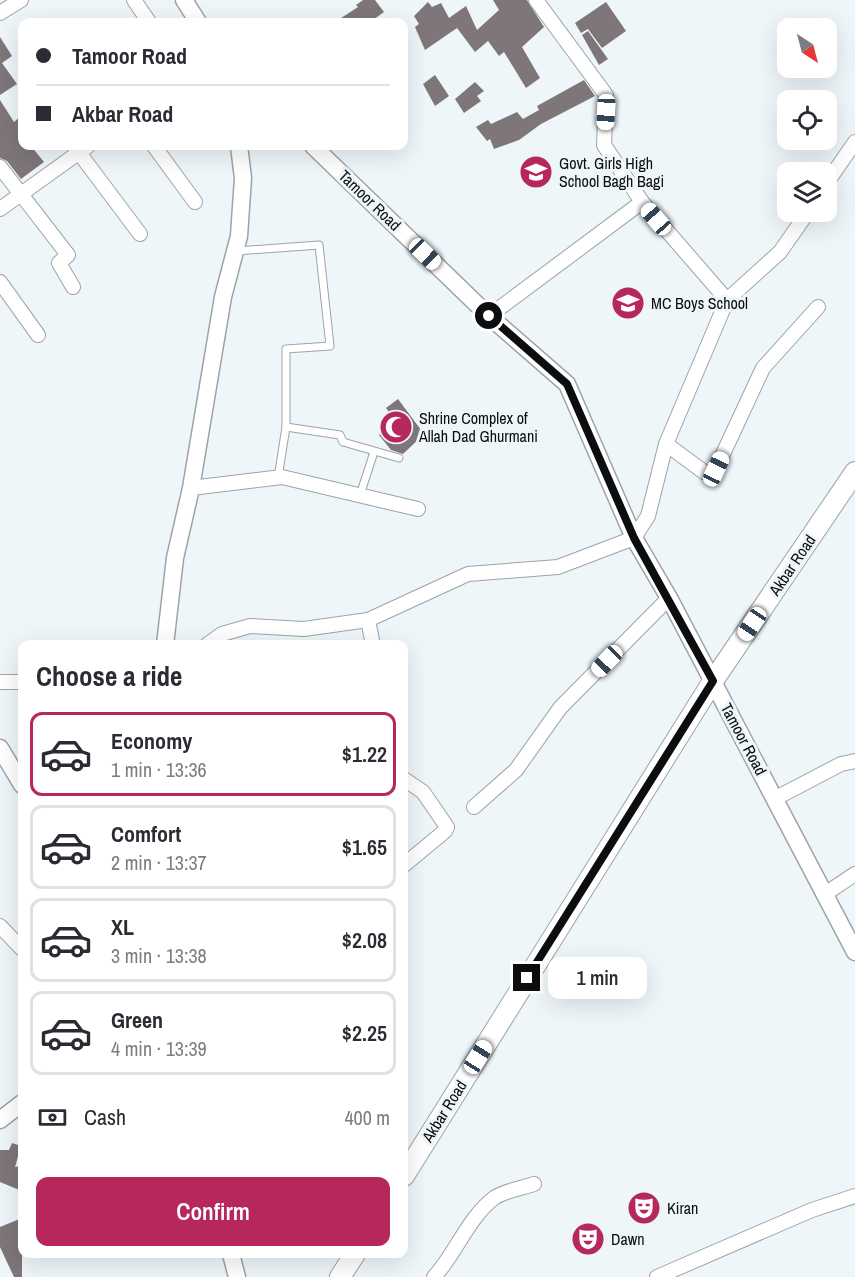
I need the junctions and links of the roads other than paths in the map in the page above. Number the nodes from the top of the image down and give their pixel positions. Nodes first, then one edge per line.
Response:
1 (21, 0) edge
2 (134, 0) edge
3 (184, 0) edge
4 (536, 0) edge
5 (0, 13) edge
6 (146, 18) edge
7 (195, 18) edge
8 (855, 142) edge
9 (77, 150) edge
10 (81, 150) edge
11 (157, 150) edge
12 (240, 150) edge
13 (317, 150) edge
14 (0, 167) edge
15 (837, 168) edge
16 (21, 194) junction
17 (195, 202) dead end
18 (642, 202) junction
19 (0, 209) edge
20 (801, 222) edge
21 (140, 234) dead end
22 (235, 251) junction
23 (0, 282) edge
24 (74, 287) dead end
25 (727, 300) junction
26 (818, 308) dead end
27 (489, 316) junction
28 (38, 335) dead end
29 (286, 427) junction
30 (666, 444) junction
31 (374, 453) junction
32 (399, 458) dead end
33 (855, 472) edge
34 (278, 478) junction
35 (191, 488) junction
36 (360, 495) junction
37 (418, 509) dead end
38 (634, 538) junction
39 (669, 598) junction
40 (369, 620) junction
41 (166, 640) edge
42 (214, 640) edge
43 (372, 640) edge
44 (713, 681) junction
45 (0, 682) edge
46 (18, 682) edge
47 (0, 748) edge
48 (855, 761) edge
49 (18, 778) edge
50 (408, 782) edge
51 (776, 798) junction
52 (474, 807) dead end
53 (408, 863) edge
54 (855, 874) edge
55 (825, 894) junction
56 (0, 926) edge
57 (18, 945) edge
58 (855, 952) edge
59 (18, 1106) edge
60 (0, 1120) edge
61 (408, 1170) edge
62 (534, 1184) dead end
63 (855, 1196) edge
64 (232, 1258) edge
65 (352, 1258) edge
66 (237, 1277) edge
67 (340, 1277) edge
68 (434, 1277) edge
69 (657, 1277) edge

1 - 5 street
2 - 6 street
3 - 7 street
4 - 18 street
8 - 15 street
9 - 16 street
10 - 21 street
11 - 17 street
12 - 22 street
13 - 27 street, Tamoor Road
14 - 16 street
16 - 19 street
16 - 24 street
18 - 25 street
18 - 27 street
20 - 25 street
22 - 29 lane
22 - 35 street
23 - 28 street
25 - 30 street
26 - 30 street
27 - 38 street, Tamoor Road
29 - 31 lane
29 - 34 lane
30 - 38 street
31 - 32 lane
31 - 36 lane
33 - 44 main road, Akbar Road
34 - 35 street
34 - 36 street
35 - 41 street
36 - 37 street
38 - 39 street, Tamoor Road
38 - 40 street
39 - 44 street, Tamoor Road
39 - 52 street
40 - 42 street
40 - 43 street
44 - 51 street, Tamoor Road
44 - 61 main road, Akbar Road
45 - 46 street
47 - 49 street
48 - 51 street
50 - 53 street
51 - 55 street, Tamoor Road
54 - 55 street
55 - 58 street, Tamoor Road
56 - 57 street
59 - 60 street
62 - 68 street
63 - 69 street
64 - 66 street
65 - 67 main road

